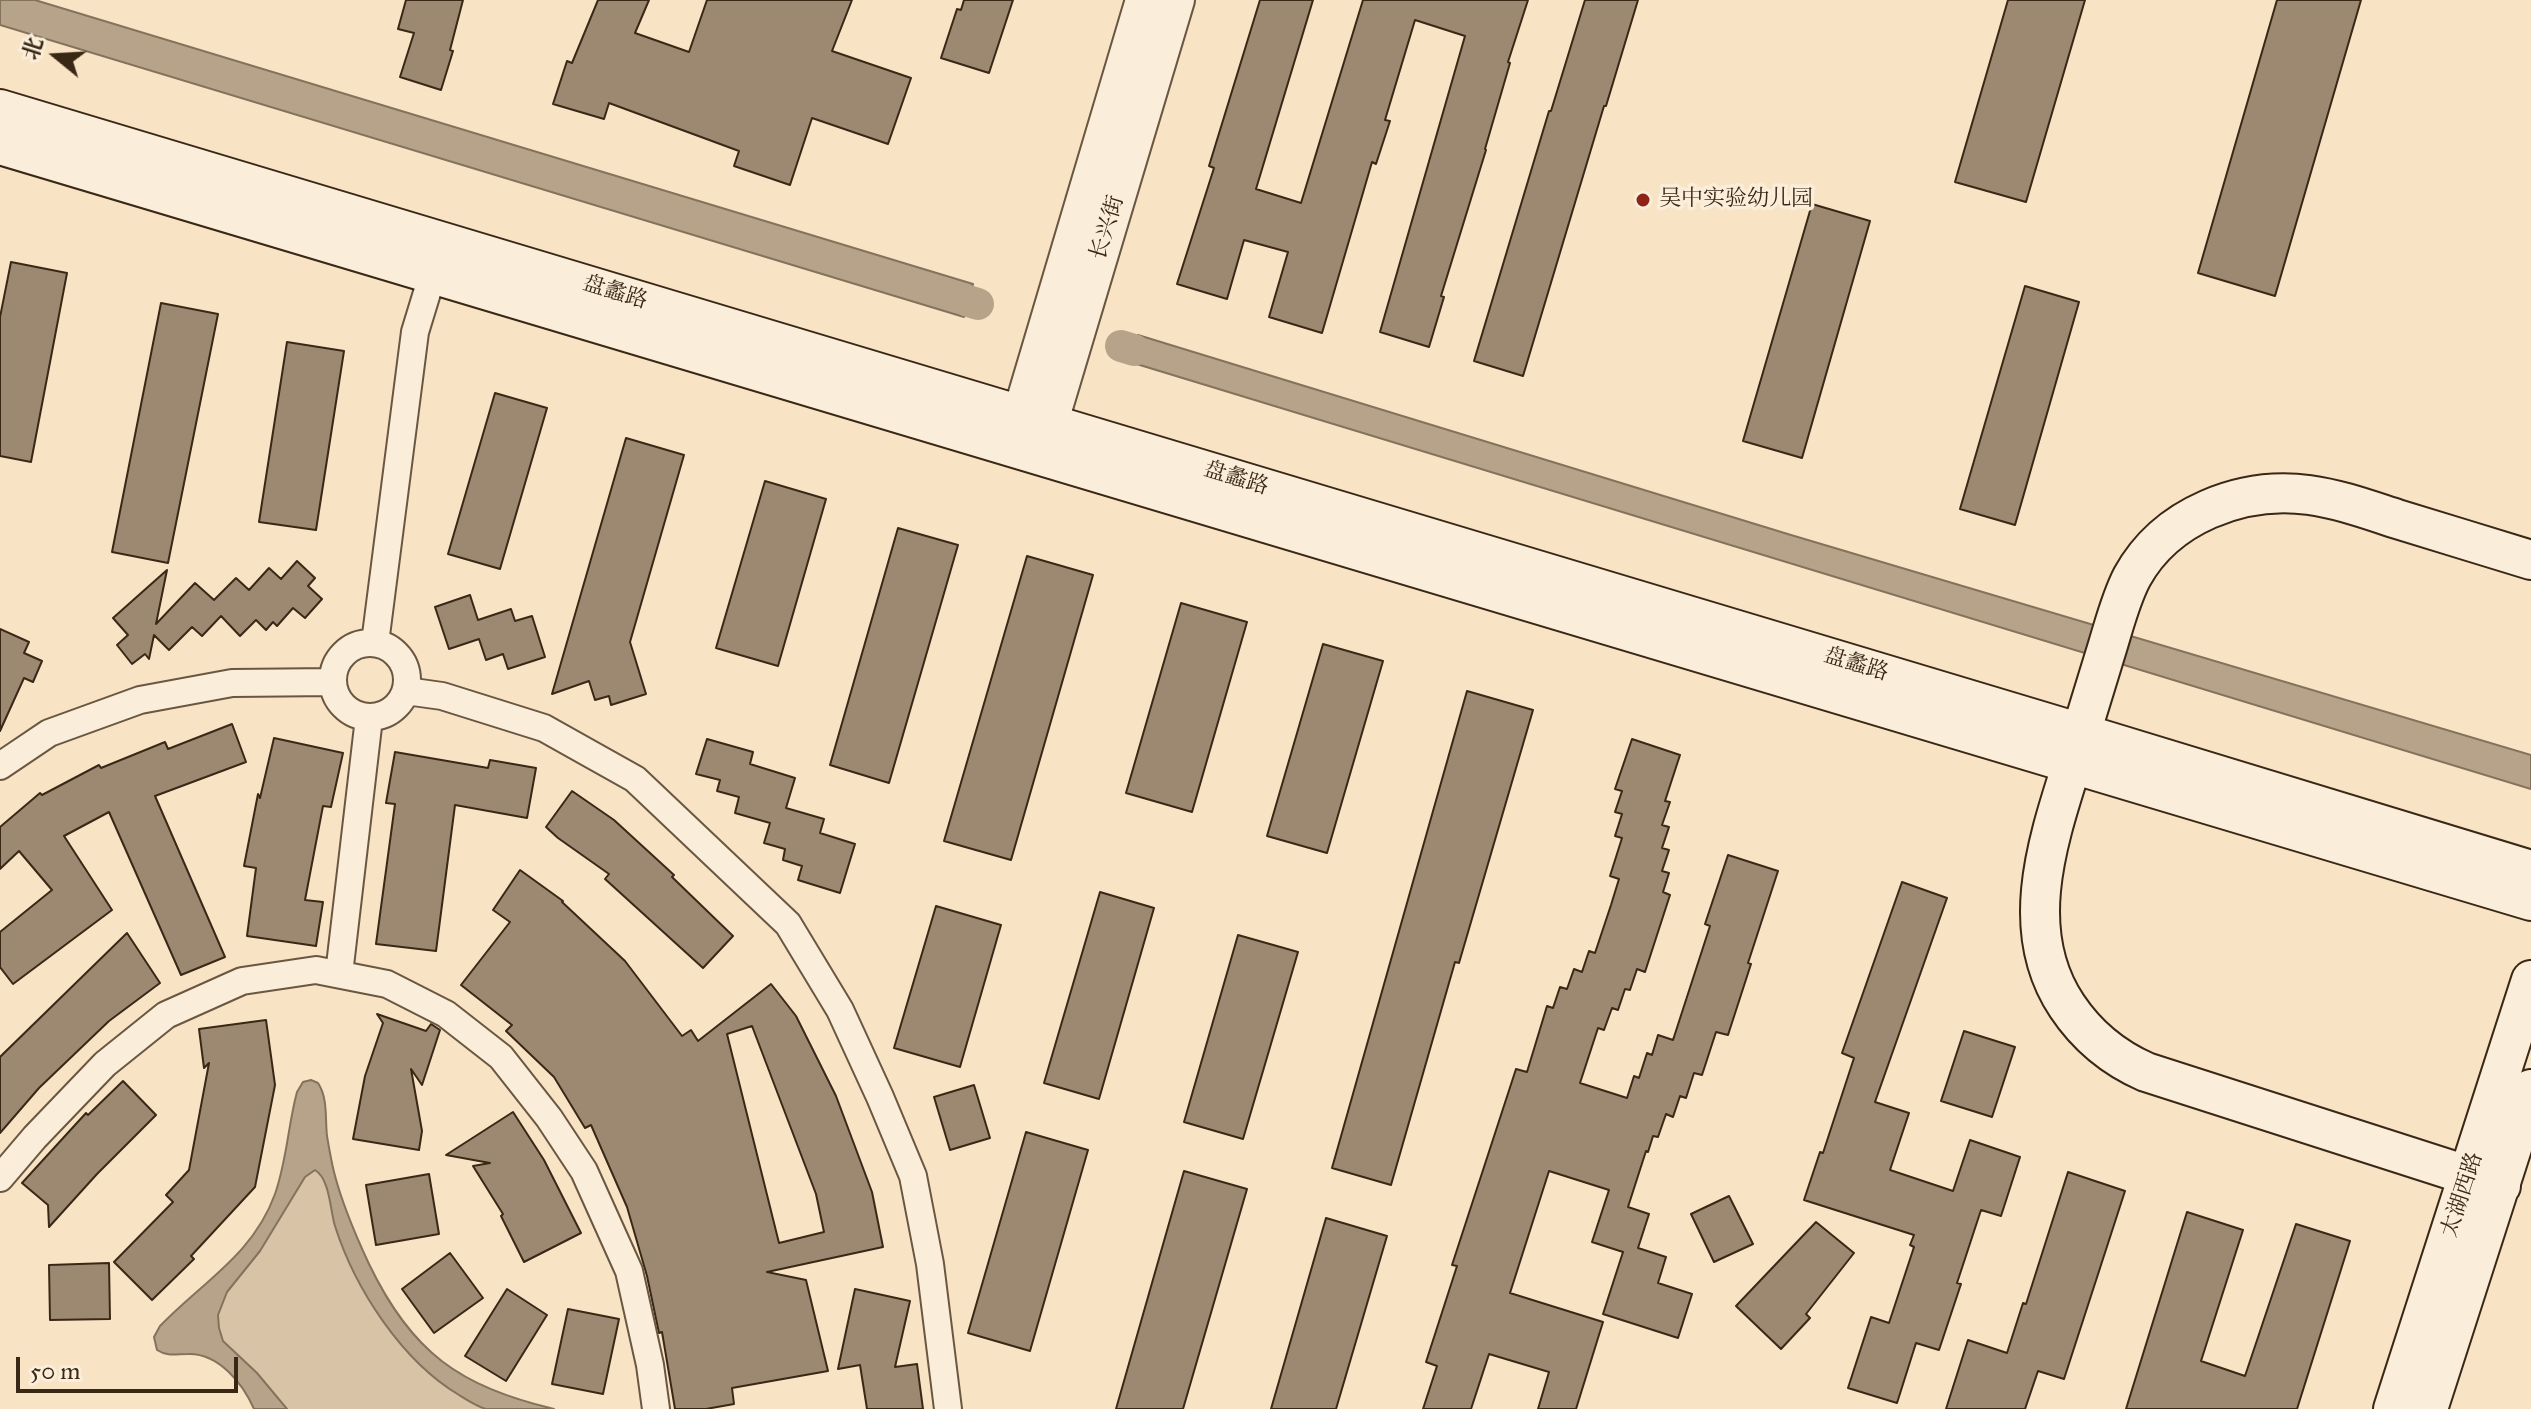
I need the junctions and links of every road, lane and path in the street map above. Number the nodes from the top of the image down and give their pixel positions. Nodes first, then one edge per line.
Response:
1 (1143, 0) edge
2 (1177, 0) edge
3 (0, 109) edge
4 (0, 145) edge
5 (438, 258) junction
6 (1030, 435) junction
7 (2531, 560) edge
8 (375, 643) junction
9 (333, 682) junction
10 (406, 691) junction
11 (369, 718) junction
12 (2076, 748) junction
13 (0, 766) edge
14 (2467, 866) junction
15 (2531, 870) edge
16 (2531, 901) edge
17 (339, 974) junction
18 (2531, 980) edge
19 (2531, 1089) edge
20 (0, 1178) edge
21 (2485, 1181) junction
22 (656, 1409) edge
23 (948, 1409) edge
24 (2393, 1409) edge
25 (2428, 1409) edge

1 - 6 street, 长兴街
2 - 6 street, 长兴街
3 - 5 main road, 盘蠡路
4 - 5 main road, 盘蠡路
5 - 6 main road, 盘蠡路
5 - 8 street
6 - 12 main road, 盘蠡路
7 - 12 main road
8 - 9 street
8 - 10 street
9 - 11 street
9 - 13 street
10 - 11 street
10 - 23 street
11 - 17 street
12 - 14 main road, 盘蠡路
12 - 21 main road
14 - 15 main road
14 - 16 main road
17 - 20 street
17 - 22 street
18 - 21 main road, 太湖西路
19 - 21 main road, 太湖西路
21 - 24 main road, 太湖西路
21 - 25 main road, 太湖西路

